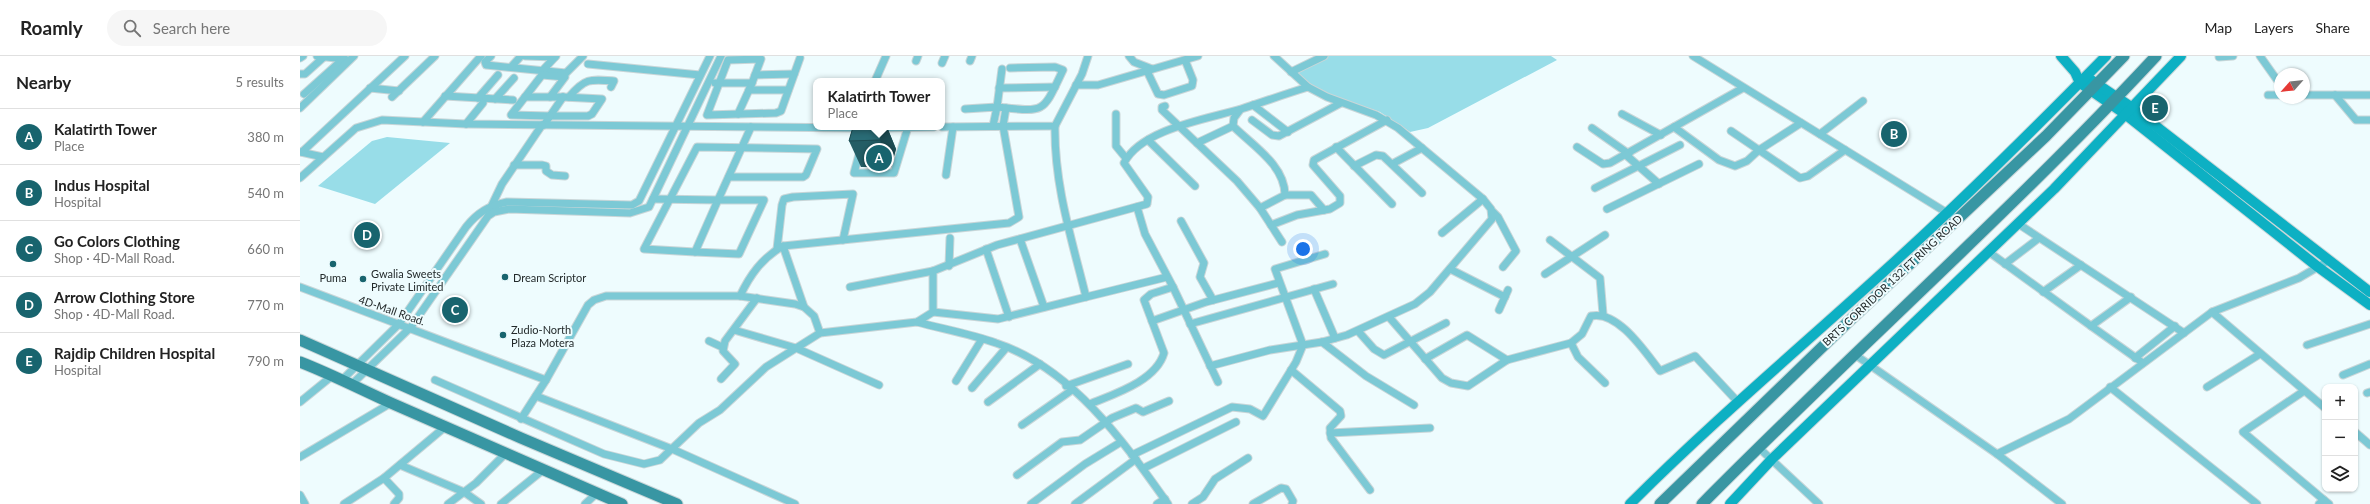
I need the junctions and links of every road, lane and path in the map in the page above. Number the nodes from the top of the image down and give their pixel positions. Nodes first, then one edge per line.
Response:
1 (303, 56) edge
2 (321, 56) edge
3 (405, 56) edge
4 (435, 56) edge
5 (481, 56) edge
6 (491, 56) edge
7 (521, 56) edge
8 (525, 56) edge
9 (555, 56) edge
10 (583, 56) edge
11 (710, 56) edge
12 (722, 56) edge
13 (886, 56) edge
14 (945, 56) edge
15 (1088, 56) edge
16 (1129, 56) edge
17 (1198, 56) edge
18 (1274, 56) edge
19 (1324, 56) edge
20 (1693, 56) edge
21 (2061, 56) edge
22 (2106, 56) edge
23 (2124, 56) edge
24 (2156, 56) edge
25 (2181, 56) edge
26 (2233, 56) edge
27 (2260, 56) edge
28 (2219, 57) dead end
29 (300, 58) edge
30 (349, 58) edge
31 (800, 58) dead end
32 (1175, 59) edge
33 (1185, 60) junction
34 (942, 63) dead end
35 (588, 64) dead end
36 (511, 67) junction
37 (1010, 68) dead end
38 (1002, 69) dead end
39 (543, 70) junction
40 (1150, 70) junction
41 (1290, 72) junction
42 (794, 74) junction
43 (302, 75) edge
44 (498, 75) dead end
45 (700, 75) junction
46 (755, 75) junction
47 (2274, 75) edge
48 (514, 78) dead end
49 (876, 78) edge
50 (2083, 80) junction
51 (709, 83) junction
52 (719, 83) junction
53 (752, 83) junction
54 (1076, 85) junction
55 (611, 87) dead end
56 (1055, 87) junction
57 (1308, 87) junction
58 (2094, 87) junction
59 (370, 88) junction
60 (999, 88) junction
61 (1743, 88) junction
62 (749, 90) junction
63 (788, 90) junction
64 (399, 91) junction
65 (2370, 94) edge
66 (2268, 95) dead end
67 (2274, 95) edge
68 (2310, 95) edge
69 (2335, 95) junction
70 (302, 96) edge
71 (445, 96) junction
72 (392, 97) dead end
73 (525, 97) junction
74 (550, 97) junction
75 (566, 97) junction
76 (478, 98) junction
77 (495, 99) junction
78 (308, 100) junction
79 (513, 100) dead end
80 (1863, 100) dead end
81 (2115, 102) junction
82 (483, 103) dead end
83 (1341, 103) junction
84 (1253, 105) junction
85 (1165, 106) dead end
86 (300, 108) edge
87 (997, 108) junction
88 (1006, 108) junction
89 (965, 109) dead end
90 (1240, 110) junction
91 (2128, 110) junction
92 (738, 114) junction
93 (1116, 114) dead end
94 (1622, 114) dead end
95 (550, 116) junction
96 (1252, 120) dead end
97 (1387, 120) junction
98 (2370, 120) edge
99 (423, 122) junction
100 (1801, 123) junction
101 (466, 124) junction
102 (543, 125) junction
103 (675, 125) junction
104 (689, 126) junction
105 (993, 126) junction
106 (1003, 126) junction
107 (1055, 126) junction
108 (1234, 126) junction
109 (751, 127) junction
110 (813, 127) edge
111 (945, 127) edge
112 (952, 127) junction
113 (1180, 127) junction
114 (1674, 127) junction
115 (1592, 128) dead end
116 (907, 130) edge
117 (1731, 131) dead end
118 (1288, 132) junction
119 (1820, 134) junction
120 (1661, 135) junction
121 (1148, 140) junction
122 (1197, 143) junction
123 (862, 145) edge
124 (1680, 145) dead end
125 (1577, 146) dead end
126 (743, 147) junction
127 (1336, 147) junction
128 (1422, 148) junction
129 (1759, 150) junction
130 (1845, 150) junction
131 (301, 152) edge
132 (1627, 155) junction
133 (323, 157) junction
134 (1125, 158) junction
135 (1392, 164) junction
136 (1699, 164) dead end
137 (514, 165) junction
138 (1354, 166) junction
139 (1639, 167) junction
140 (946, 175) dead end
141 (565, 176) dead end
142 (729, 177) junction
143 (300, 178) edge
144 (1659, 184) junction
145 (1195, 186) dead end
146 (1595, 188) dead end
147 (1422, 193) dead end
148 (1285, 195) junction
149 (653, 199) junction
150 (670, 199) junction
151 (1483, 199) junction
152 (719, 200) junction
153 (1392, 204) dead end
154 (1137, 207) junction
155 (1260, 208) junction
156 (492, 209) junction
157 (1607, 209) dead end
158 (1324, 210) junction
159 (1492, 212) junction
160 (1946, 212) junction
161 (1957, 219) junction
162 (1181, 221) dead end
163 (2017, 223) junction
164 (1068, 225) junction
165 (1271, 225) junction
166 (1442, 233) dead end
167 (1605, 235) dead end
168 (950, 238) dead end
169 (2040, 238) junction
170 (1020, 239) junction
171 (843, 240) junction
172 (1550, 240) dead end
173 (1282, 242) dead end
174 (780, 248) junction
175 (986, 249) junction
176 (695, 252) junction
177 (1325, 254) dead end
178 (1993, 255) dead end
179 (1571, 256) junction
180 (2328, 261) junction
181 (2005, 264) junction
182 (2081, 265) junction
183 (949, 266) junction
184 (1503, 267) dead end
185 (2318, 267) junction
186 (1450, 269) junction
187 (933, 271) junction
188 (1545, 274) dead end
189 (1167, 276) junction
190 (1278, 283) junction
191 (1333, 284) dead end
192 (300, 287) edge
193 (850, 287) dead end
194 (1173, 287) junction
195 (1314, 289) junction
196 (2043, 292) junction
197 (2370, 292) edge
198 (740, 296) junction
199 (1086, 297) junction
200 (2130, 297) junction
201 (757, 298) junction
202 (1284, 298) junction
203 (1213, 300) junction
204 (2370, 305) edge
205 (804, 307) junction
206 (1044, 307) junction
207 (1184, 309) junction
208 (1499, 310) dead end
209 (933, 312) junction
210 (2212, 312) junction
211 (1603, 314) junction
212 (1389, 316) junction
213 (1009, 317) junction
214 (1152, 321) junction
215 (917, 322) junction
216 (1446, 323) dead end
217 (399, 324) junction
218 (1190, 324) junction
219 (2370, 324) edge
220 (2091, 326) junction
221 (2175, 326) junction
222 (410, 327) junction
223 (734, 330) junction
224 (1358, 331) junction
225 (820, 333) junction
226 (2184, 333) junction
227 (1335, 338) junction
228 (982, 339) junction
229 (300, 340) edge
230 (709, 341) dead end
231 (1322, 342) junction
232 (1411, 342) junction
233 (1571, 344) junction
234 (1303, 345) junction
235 (2307, 346) dead end
236 (722, 347) junction
237 (796, 348) junction
238 (1006, 348) junction
239 (1854, 354) junction
240 (2260, 354) junction
241 (2135, 358) junction
242 (1425, 359) junction
243 (1507, 360) junction
244 (2143, 363) junction
245 (1040, 364) junction
246 (1128, 364) dead end
247 (2370, 364) edge
248 (303, 366) edge
249 (1210, 366) junction
250 (1870, 366) junction
251 (362, 367) junction
252 (1291, 370) junction
253 (2343, 376) dead end
254 (721, 378) dead end
255 (342, 380) junction
256 (435, 380) dead end
257 (546, 380) junction
258 (956, 381) dead end
259 (1218, 382) dead end
260 (1605, 383) dead end
261 (879, 385) dead end
262 (2207, 387) dead end
263 (972, 388) dead end
264 (1069, 388) junction
265 (2110, 388) junction
266 (2304, 391) junction
267 (536, 396) junction
268 (1169, 401) dead end
269 (300, 402) edge
270 (988, 402) dead end
271 (1736, 402) junction
272 (391, 403) junction
273 (1090, 404) junction
274 (1414, 406) dead end
275 (2322, 406) edge
276 (522, 419) junction
277 (1236, 422) dead end
278 (1106, 423) junction
279 (1022, 425) dead end
280 (445, 427) junction
281 (1430, 428) dead end
282 (1330, 433) junction
283 (2358, 435) edge
284 (1121, 442) junction
285 (2370, 445) edge
286 (1758, 447) junction
287 (672, 449) junction
288 (505, 454) junction
289 (1997, 454) junction
290 (300, 457) edge
291 (1134, 457) junction
292 (1248, 458) dead end
293 (1772, 459) junction
294 (400, 465) junction
295 (1144, 468) junction
296 (543, 470) junction
297 (1017, 475) dead end
298 (384, 478) junction
299 (1370, 490) dead end
300 (464, 492) junction
301 (597, 493) junction
302 (300, 495) edge
303 (1167, 502) edge
304 (2324, 502) edge
305 (304, 504) edge
306 (344, 504) edge
307 (394, 504) edge
308 (448, 504) edge
309 (481, 504) edge
310 (501, 504) edge
311 (585, 504) edge
312 (622, 504) edge
313 (677, 504) edge
314 (795, 504) edge
315 (1030, 504) edge
316 (1075, 504) edge
317 (1157, 504) edge
318 (1192, 504) edge
319 (1253, 504) edge
320 (1292, 504) edge
321 (1630, 504) edge
322 (1660, 504) edge
323 (1702, 504) edge
324 (1730, 504) edge
325 (1819, 504) edge
326 (2062, 504) edge
327 (2257, 504) edge

1 - 29 street
2 - 30 street
2 - 43 street
3 - 59 street
4 - 64 street
5 - 71 street
6 - 36 street
7 - 36 street
8 - 9 street
9 - 39 street
10 - 39 street
11 - 45 street
12 - 51 street
13 - 49 street
14 - 34 street
15 - 54 street
16 - 40 street
17 - 33 street
18 - 41 street
19 - 41 street
20 - 61 street
21 - 50 street
22 - 50 street
23 - 58 main road, BRTS CORRIDOR 132 FT RING ROAD
24 - 81 main road
25 - 91 street
26 - 28 street
27 - 47 street
30 - 70 street
30 - 78 street
31 - 42 street
32 - 33 street
32 - 40 street
33 - 40 street
35 - 45 street
36 - 39 street
37 - 56 street
38 - 60 street
40 - 54 street
41 - 57 street
42 - 46 street
42 - 63 street
44 - 76 street
45 - 103 street
46 - 52 street
46 - 53 street
48 - 77 street
50 - 58 street
50 - 160 street
51 - 52 street
51 - 104 street
52 - 53 street
52 - 92 street
53 - 62 street
54 - 107 street
55 - 75 street
56 - 60 street
56 - 88 street
57 - 83 street
57 - 84 street
58 - 81 street
58 - 161 main road, BRTS CORRIDOR 132 FT RING ROAD
59 - 64 street
59 - 131 street
60 - 87 street
61 - 100 street
61 - 114 street
62 - 63 street
62 - 92 street
63 - 92 street
64 - 72 street
65 - 69 street
66 - 67 street
68 - 69 street
69 - 98 street
70 - 78 street
71 - 76 street
71 - 99 street
73 - 74 street
73 - 74 street
73 - 95 street
74 - 75 street
75 - 95 street
75 - 95 street
76 - 77 street
77 - 79 street
78 - 86 street
80 - 119 street
81 - 91 street
81 - 239 main road
82 - 101 street
83 - 97 street
83 - 118 street
84 - 90 street
84 - 118 street
85 - 113 street
87 - 88 street
87 - 89 street
87 - 105 street
88 - 106 street
90 - 108 street
90 - 113 street
91 - 163 street
91 - 180 street
91 - 185 street
93 - 134 street
94 - 120 street
95 - 102 street
96 - 118 street
97 - 127 street
97 - 128 street
99 - 101 street
99 - 133 street
100 - 119 street
100 - 129 street
101 - 102 street
102 - 103 street
102 - 137 street
103 - 104 street
103 - 156 street
104 - 109 street
104 - 149 street
105 - 106 street
105 - 112 street
106 - 107 street
106 - 171 street
107 - 164 street
108 - 122 street
108 - 148 street
109 - 110 street
109 - 126 street
111 - 112 street
112 - 140 street
113 - 121 street
113 - 122 street
114 - 120 street
114 - 129 street
115 - 132 street
116 - 123 street
117 - 129 street
119 - 130 street
120 - 132 street
121 - 134 street
121 - 145 street
122 - 155 street
124 - 139 street
125 - 132 street
126 - 142 street
126 - 142 street
126 - 150 street
127 - 138 street
127 - 158 street
128 - 135 street
128 - 151 street
129 - 130 street
130 - 160 street
131 - 133 street
132 - 139 street
133 - 143 street
134 - 154 street
135 - 138 street
135 - 147 street
136 - 144 street
137 - 141 street
137 - 156 street
138 - 153 street
139 - 144 street
139 - 146 street
142 - 152 street
144 - 157 street
148 - 155 street
148 - 158 street
149 - 150 street
149 - 156 street
150 - 152 street
150 - 176 street
151 - 159 street
151 - 166 street
152 - 176 street
152 - 176 street
154 - 164 street
154 - 189 street
155 - 165 street
156 - 217 street
156 - 222 street
158 - 165 street
159 - 184 street
159 - 186 street
160 - 161 street
160 - 271 street
161 - 322 main road, BRTS CORRIDOR 132 FT RING ROAD
162 - 203 street
163 - 169 street
163 - 250 street
164 - 170 street
164 - 199 street
165 - 173 street
167 - 179 street
168 - 183 street
169 - 181 street
169 - 182 street
170 - 175 street
170 - 206 street
171 - 174 street
171 - 174 street
172 - 179 street
174 - 198 street
174 - 205 street
175 - 183 street
175 - 213 street
177 - 190 street
178 - 181 street
179 - 188 street
179 - 211 street
180 - 185 street
180 - 197 street
181 - 196 street
182 - 196 street
182 - 200 street
183 - 187 street
185 - 204 street
185 - 210 street
186 - 208 street
186 - 212 street
187 - 193 street
187 - 209 street
189 - 194 street
189 - 199 street
190 - 202 street
190 - 203 street
191 - 195 street
192 - 217 street, 4D-Mall Road.
194 - 207 street
194 - 214 street
195 - 202 street
195 - 227 street
196 - 220 street
198 - 201 street
198 - 257 street
199 - 206 street
200 - 220 street
200 - 221 street
201 - 205 street
201 - 223 street
202 - 218 street
202 - 234 street
203 - 207 street
205 - 225 street
206 - 213 street
207 - 214 street
207 - 218 street
209 - 213 street
209 - 215 street
210 - 226 street
210 - 240 street
211 - 233 street
211 - 271 street
212 - 224 street
212 - 232 street
214 - 273 street
215 - 225 street
215 - 228 street
216 - 232 street
217 - 222 street, 4D-Mall Road.
217 - 251 street
218 - 249 street
219 - 235 street
220 - 241 street
221 - 226 street
221 - 241 street
222 - 251 street
222 - 257 street, 4D-Mall Road.
223 - 236 street
223 - 237 street
224 - 227 street
224 - 232 street
225 - 237 street
226 - 244 street
227 - 231 street
228 - 238 street
228 - 258 street
229 - 251 main road
230 - 236 street
231 - 234 street
231 - 274 street
232 - 242 street
233 - 243 street
233 - 260 street
234 - 249 street
234 - 252 street
236 - 254 street
237 - 261 street
237 - 287 street
238 - 245 street
238 - 263 street
239 - 250 street
239 - 286 main road
240 - 262 street
240 - 266 street
241 - 244 street
242 - 243 street
242 - 243 street
244 - 265 street
245 - 264 street
245 - 270 street
246 - 264 street
247 - 253 street
248 - 255 main road
249 - 259 street
250 - 289 street
250 - 293 street
251 - 255 street
251 - 255 street
251 - 313 main road
252 - 282 street
252 - 291 street
255 - 269 street
255 - 272 main road
256 - 276 street
257 - 267 street
264 - 273 street
264 - 279 street
265 - 289 street
265 - 327 street
266 - 275 street
266 - 304 street
267 - 276 street
267 - 287 street
268 - 278 street
271 - 321 street
272 - 280 main road
272 - 290 street
273 - 278 street
276 - 287 street
277 - 295 street
278 - 284 street
278 - 297 street
280 - 288 main road
280 - 294 street
281 - 282 street
282 - 299 street
283 - 285 street
284 - 291 street
284 - 315 street
286 - 293 street
286 - 323 main road
287 - 314 street
288 - 296 main road
288 - 300 street
289 - 326 street
291 - 295 street
291 - 316 street
292 - 318 street
293 - 324 street
293 - 325 street
294 - 298 street
294 - 300 street
295 - 303 street
296 - 301 main road
296 - 310 street
298 - 306 street
298 - 307 street
300 - 308 street
300 - 309 street
301 - 311 street
301 - 312 main road
302 - 305 street
303 - 317 street
319 - 320 street

